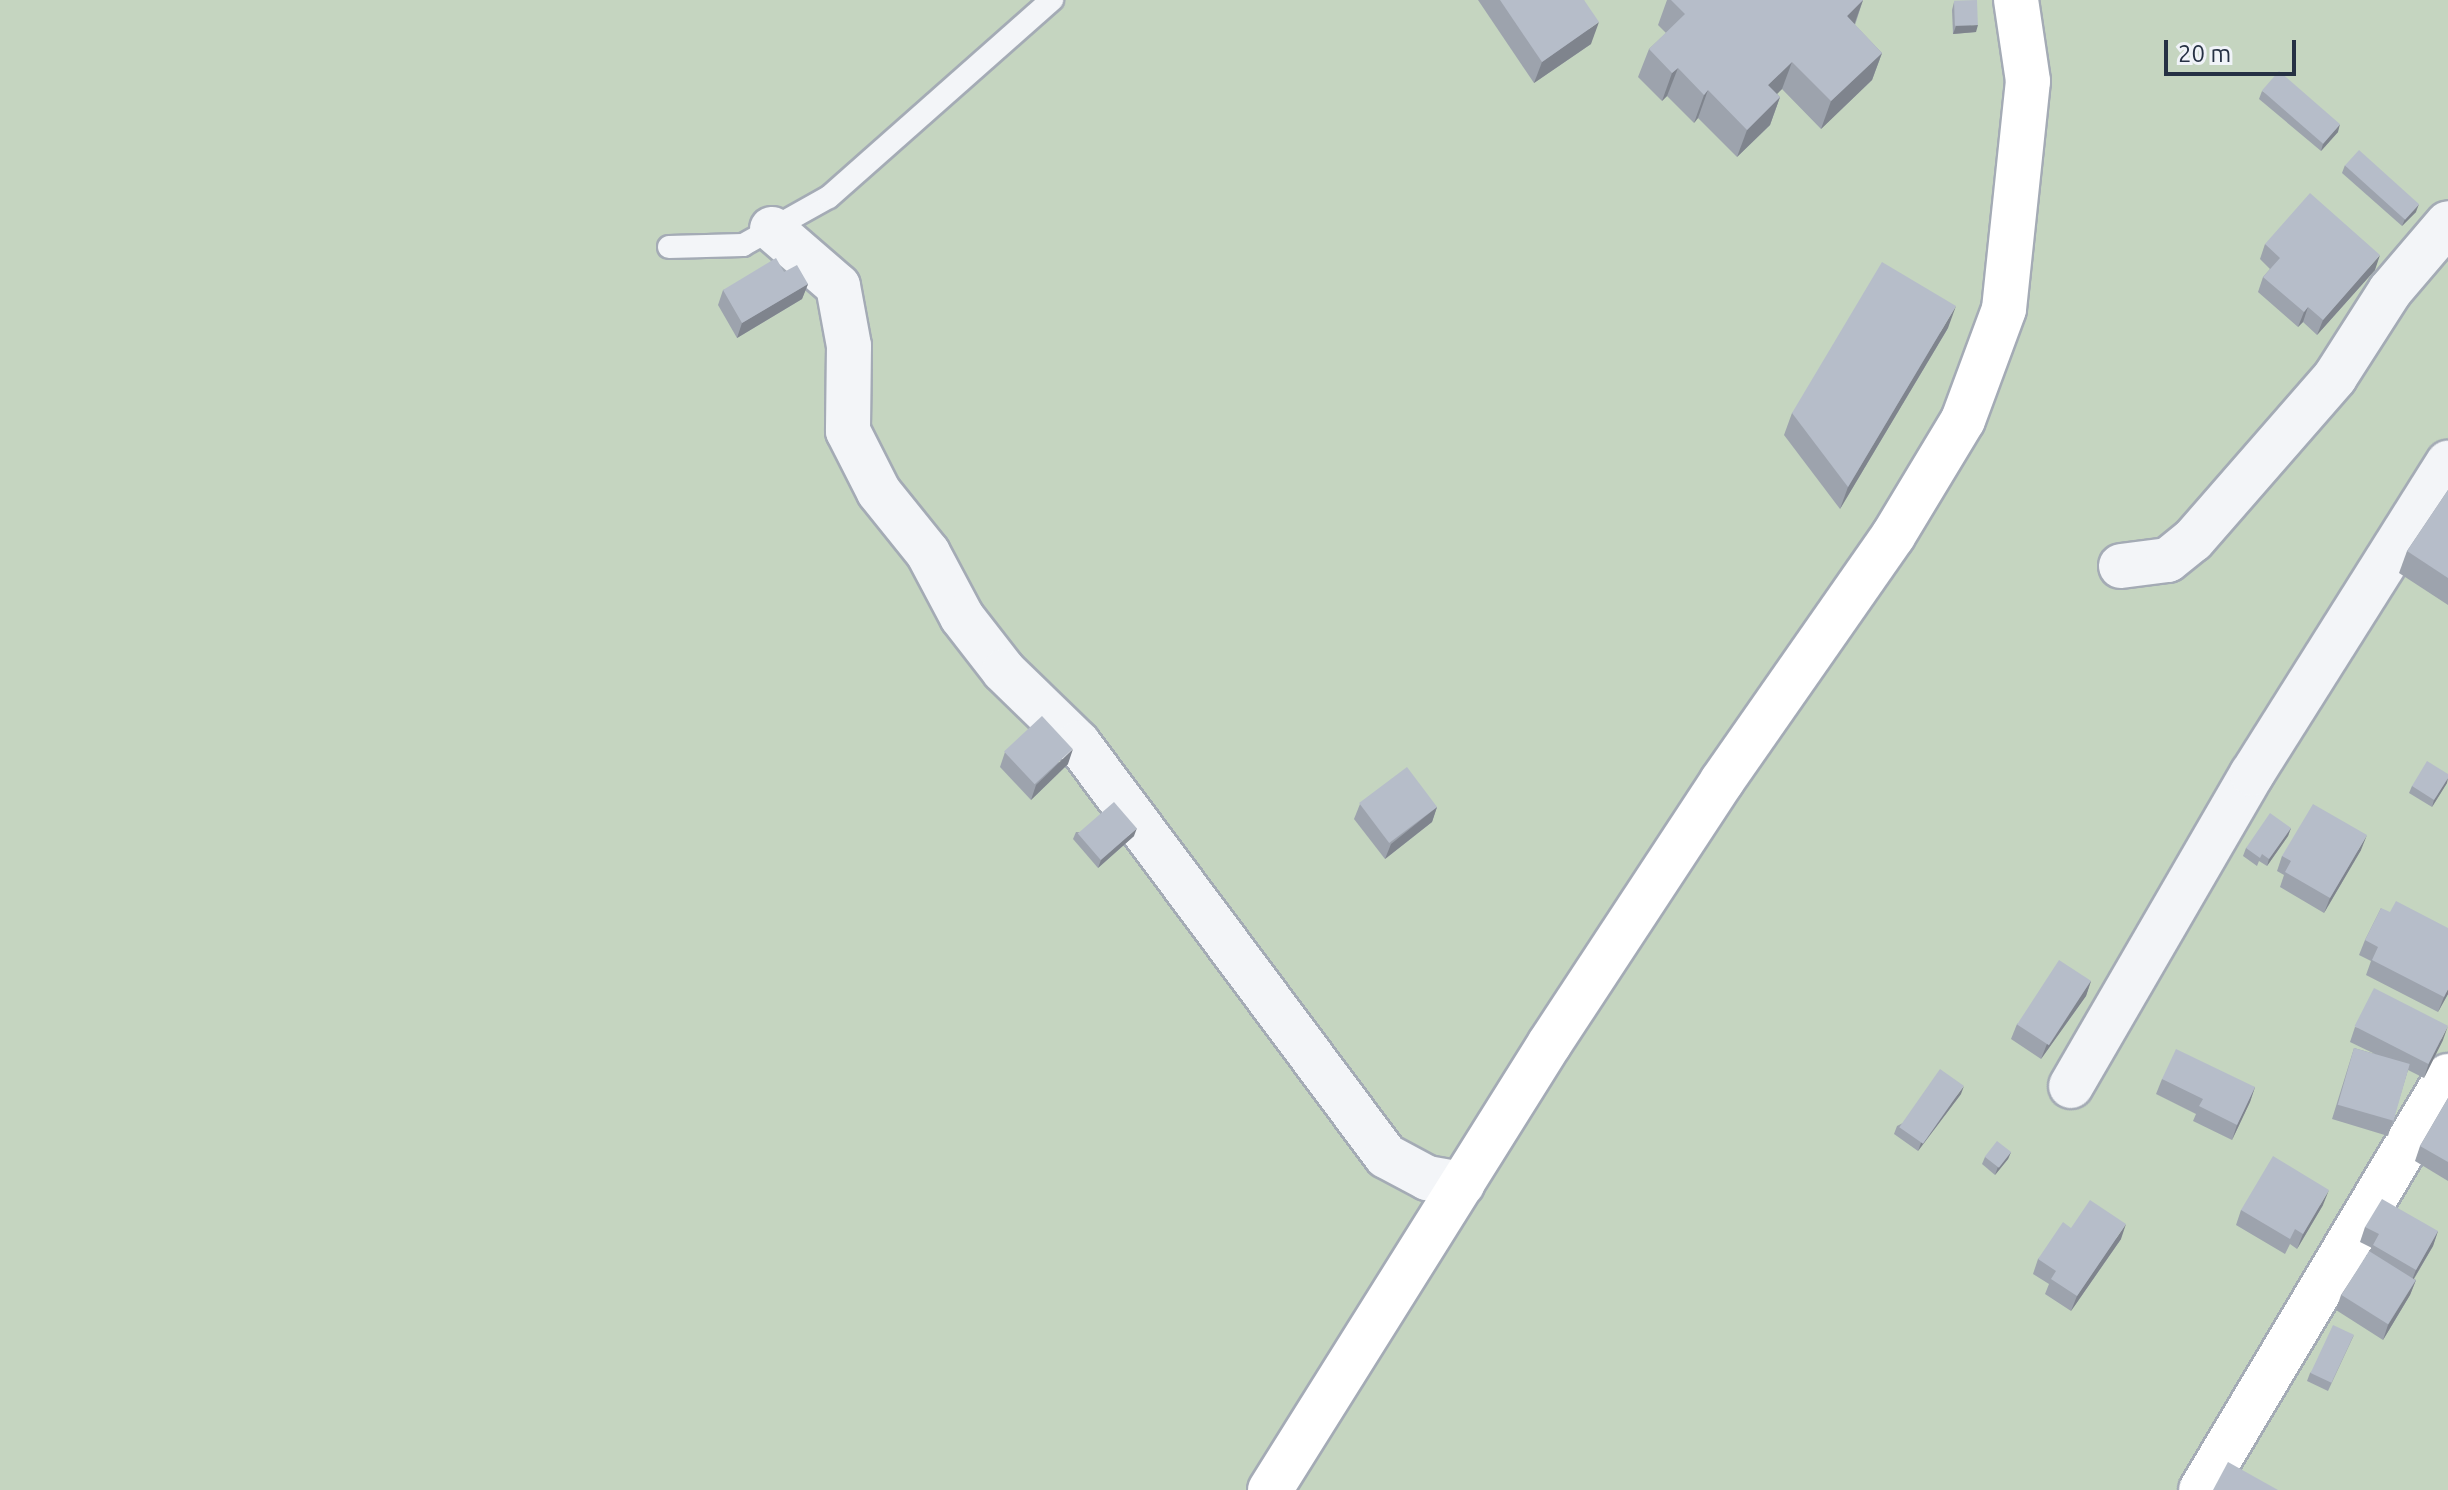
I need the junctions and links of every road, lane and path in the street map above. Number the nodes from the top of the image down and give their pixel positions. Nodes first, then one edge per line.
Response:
1 (1052, 0) edge
2 (2016, 0) edge
3 (2448, 223) edge
4 (772, 229) junction
5 (669, 247) dead end
6 (2448, 463) edge
7 (2121, 566) dead end
8 (2448, 1076) edge
9 (2071, 1086) dead end
10 (1462, 1184) junction
11 (1270, 1490) edge
12 (2201, 1490) edge

1 - 4 lane
2 - 10 street
3 - 7 street
4 - 5 lane
4 - 10 street
6 - 9 street
8 - 12 street
10 - 11 street

